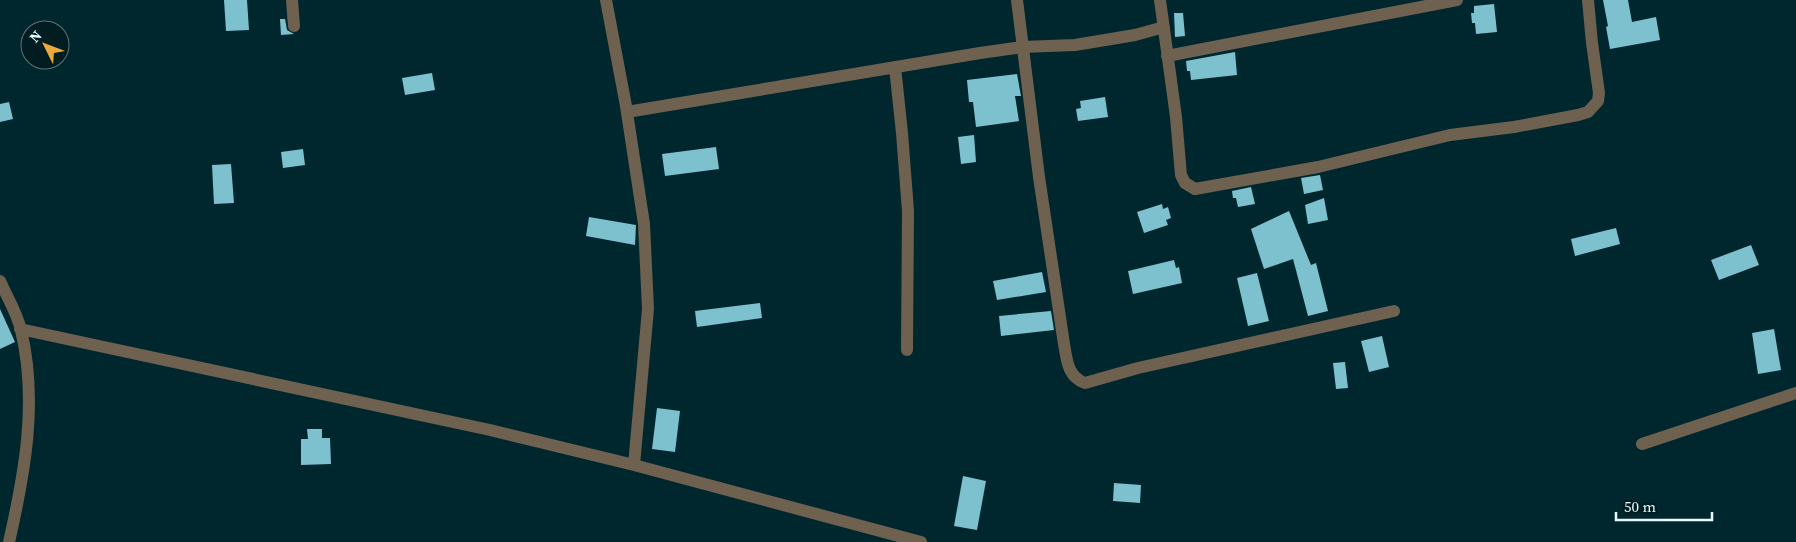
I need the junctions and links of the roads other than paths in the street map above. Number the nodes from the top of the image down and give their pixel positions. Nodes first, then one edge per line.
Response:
1 (292, 0) edge
2 (606, 0) edge
3 (1016, 0) edge
4 (1160, 0) edge
5 (1457, 0) edge
6 (1588, 0) edge
7 (294, 26) dead end
8 (1164, 27) junction
9 (1022, 47) junction
10 (1167, 56) junction
11 (895, 67) junction
12 (627, 112) junction
13 (0, 281) edge
14 (1394, 311) dead end
15 (20, 328) junction
16 (908, 350) dead end
17 (1796, 393) edge
18 (1642, 444) dead end
19 (634, 465) junction
20 (9, 542) edge
21 (921, 542) edge

1 - 7 street
2 - 12 street
3 - 9 street
4 - 8 street
5 - 10 street
6 - 10 street
8 - 9 street
8 - 10 street
9 - 11 street
9 - 14 street
11 - 12 street
11 - 16 street
12 - 19 street
13 - 15 street
15 - 19 street
15 - 20 street
17 - 18 street
19 - 21 street

